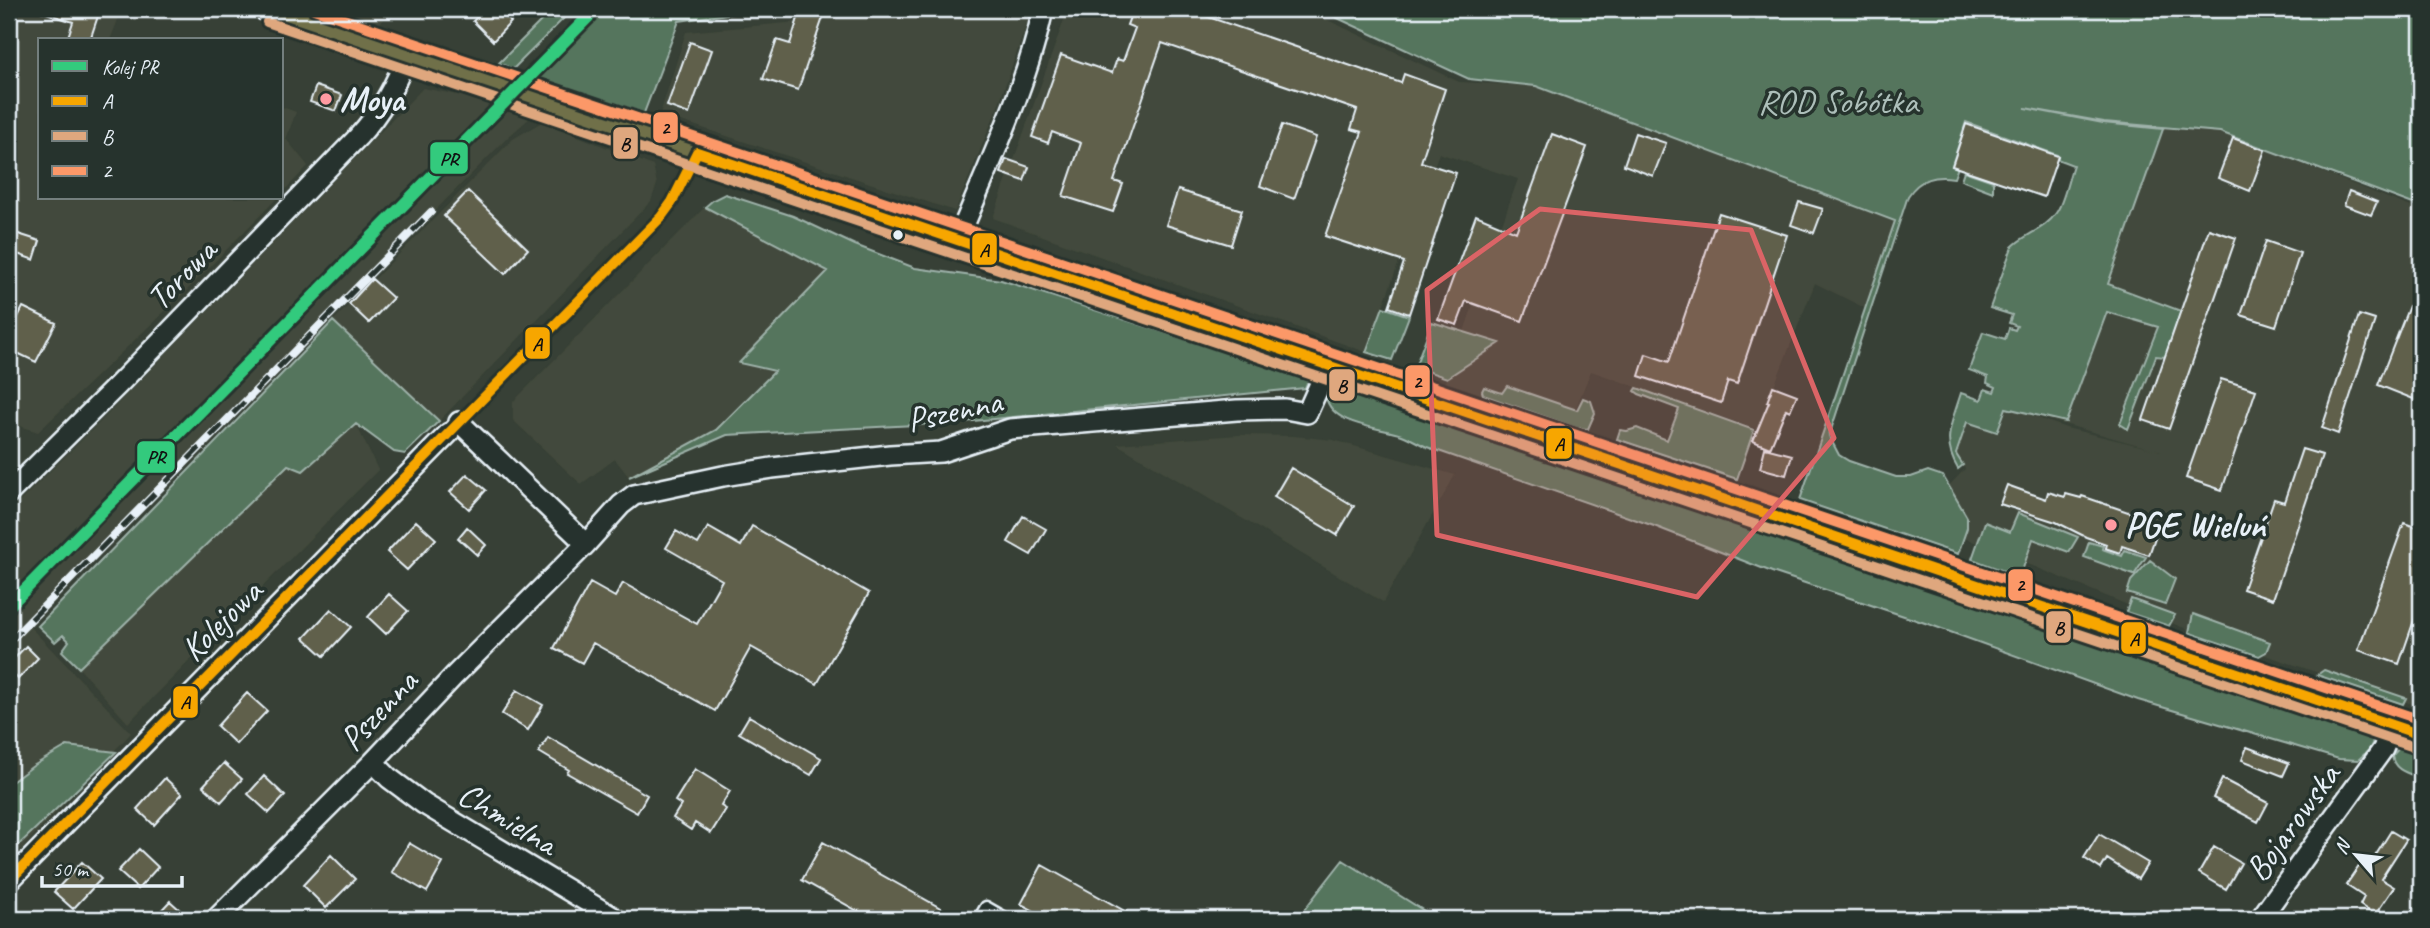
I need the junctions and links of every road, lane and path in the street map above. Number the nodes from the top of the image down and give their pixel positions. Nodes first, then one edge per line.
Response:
1 (271, 9) edge
2 (1043, 9) edge
3 (407, 54) junction
4 (958, 240) junction
5 (1328, 366) junction
6 (9, 494) edge
7 (586, 544) junction
8 (2407, 730) edge
9 (373, 762) junction
10 (9, 881) edge
11 (216, 919) edge
12 (616, 919) edge
13 (979, 919) edge
14 (1007, 919) edge
15 (2260, 919) edge

1 - 3 main road
2 - 4 street
3 - 4 main road
3 - 6 street, Torowa
4 - 5 main road
5 - 7 street, Pszenna
5 - 8 main road
7 - 9 street, Pszenna
7 - 10 street, Kolejowa
8 - 15 street, Bojarowska
9 - 11 street, Pszenna
9 - 12 street, Chmielna
13 - 14 lane

